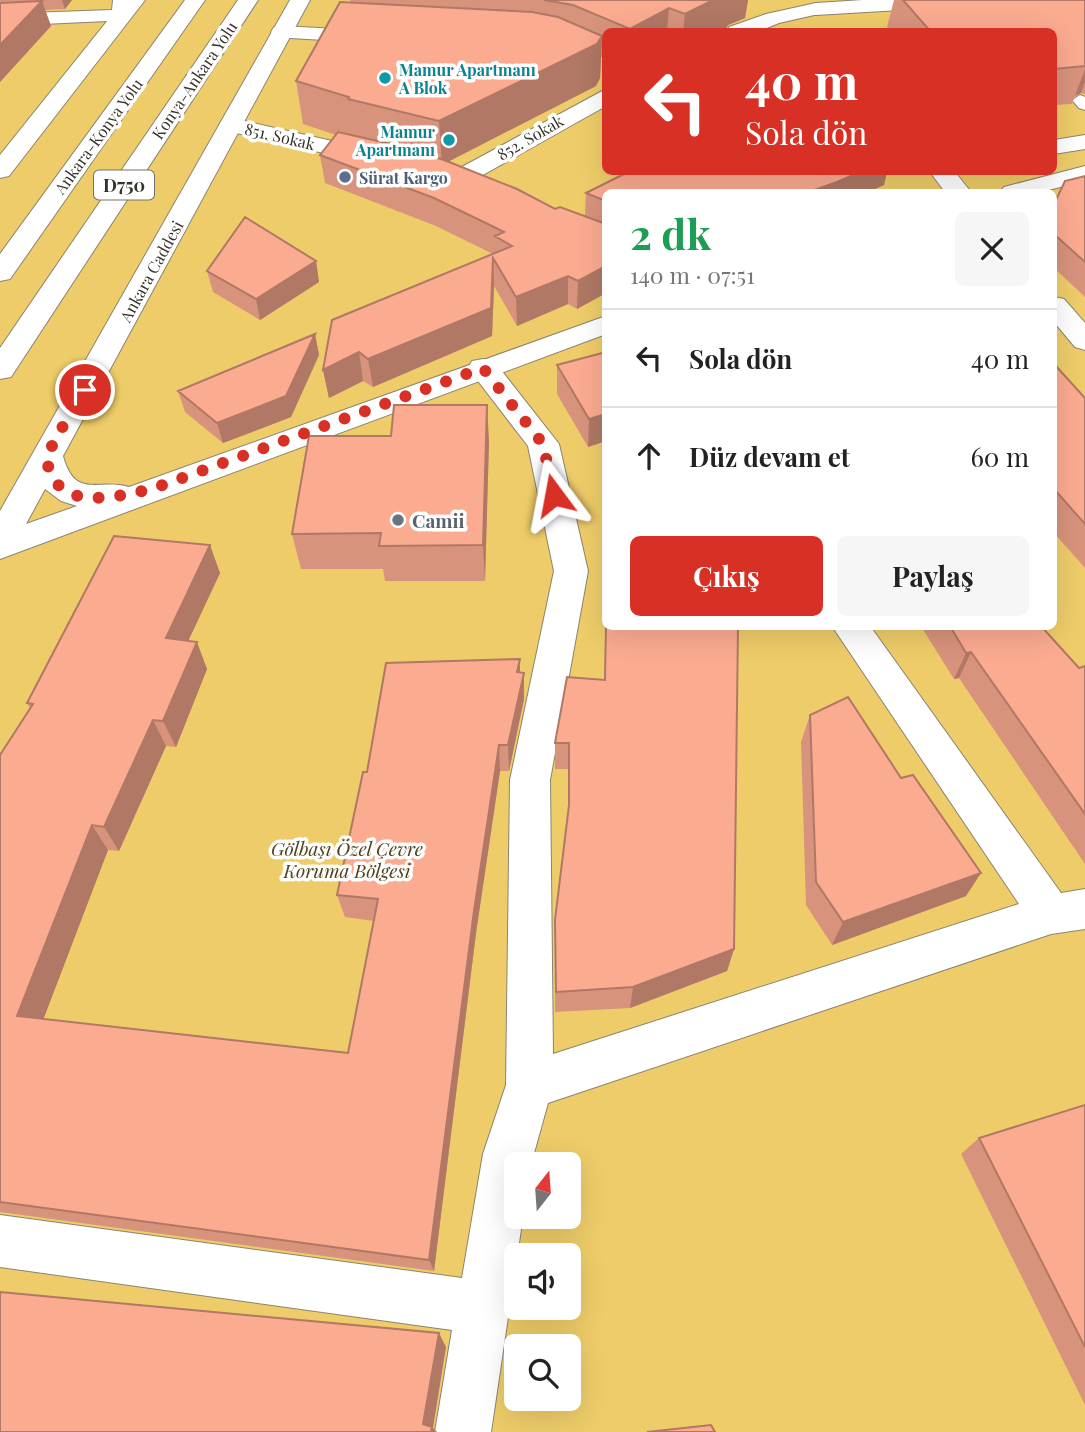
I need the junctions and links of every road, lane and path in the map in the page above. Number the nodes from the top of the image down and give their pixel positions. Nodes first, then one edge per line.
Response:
1 (195, 0) edge
2 (248, 0) edge
3 (300, 0) edge
4 (967, 0) edge
5 (126, 5) edge
6 (813, 5) edge
7 (0, 20) edge
8 (747, 28) edge
9 (831, 28) edge
10 (282, 32) junction
11 (393, 38) edge
12 (602, 98) edge
13 (231, 125) junction
14 (1085, 142) edge
15 (1057, 147) edge
16 (405, 164) edge
17 (0, 171) edge
18 (431, 172) edge
19 (1085, 173) edge
20 (944, 175) edge
21 (456, 180) junction
22 (956, 189) edge
23 (1024, 189) edge
24 (489, 194) edge
25 (0, 273) edge
26 (1057, 308) edge
27 (602, 325) edge
28 (1083, 336) edge
29 (483, 368) junction
30 (0, 370) edge
31 (47, 456) junction
32 (152, 489) junction
33 (0, 497) edge
34 (0, 541) edge
35 (0, 547) edge
36 (853, 630) edge
37 (1073, 918) edge
38 (530, 1084) junction
39 (0, 1241) edge
40 (483, 1308) junction
41 (463, 1432) edge

1 - 25 main road, Ankara-Konya Yolu / D750
2 - 30 main road, Konya-Ankara Yolu / D750
3 - 10 main road, Ankara Caddesi
4 - 6 main road
5 - 7 main road
5 - 17 main road
6 - 8 main road
6 - 9 main road
10 - 11 main road
10 - 13 main road, Ankara Caddesi
12 - 21 main road, 852. Sokak
13 - 16 main road, 851. Sokak
13 - 31 main road, Ankara Caddesi
14 - 15 main road
18 - 21 main road
19 - 23 main road
20 - 22 main road
21 - 24 main road
26 - 28 main road
27 - 29 main road
29 - 32 main road
29 - 38 main road
31 - 32 main road
31 - 33 main road
31 - 34 main road, Ankara Caddesi
32 - 35 main road
36 - 37 main road
37 - 38 main road
38 - 40 main road
39 - 40 main road
40 - 41 main road

